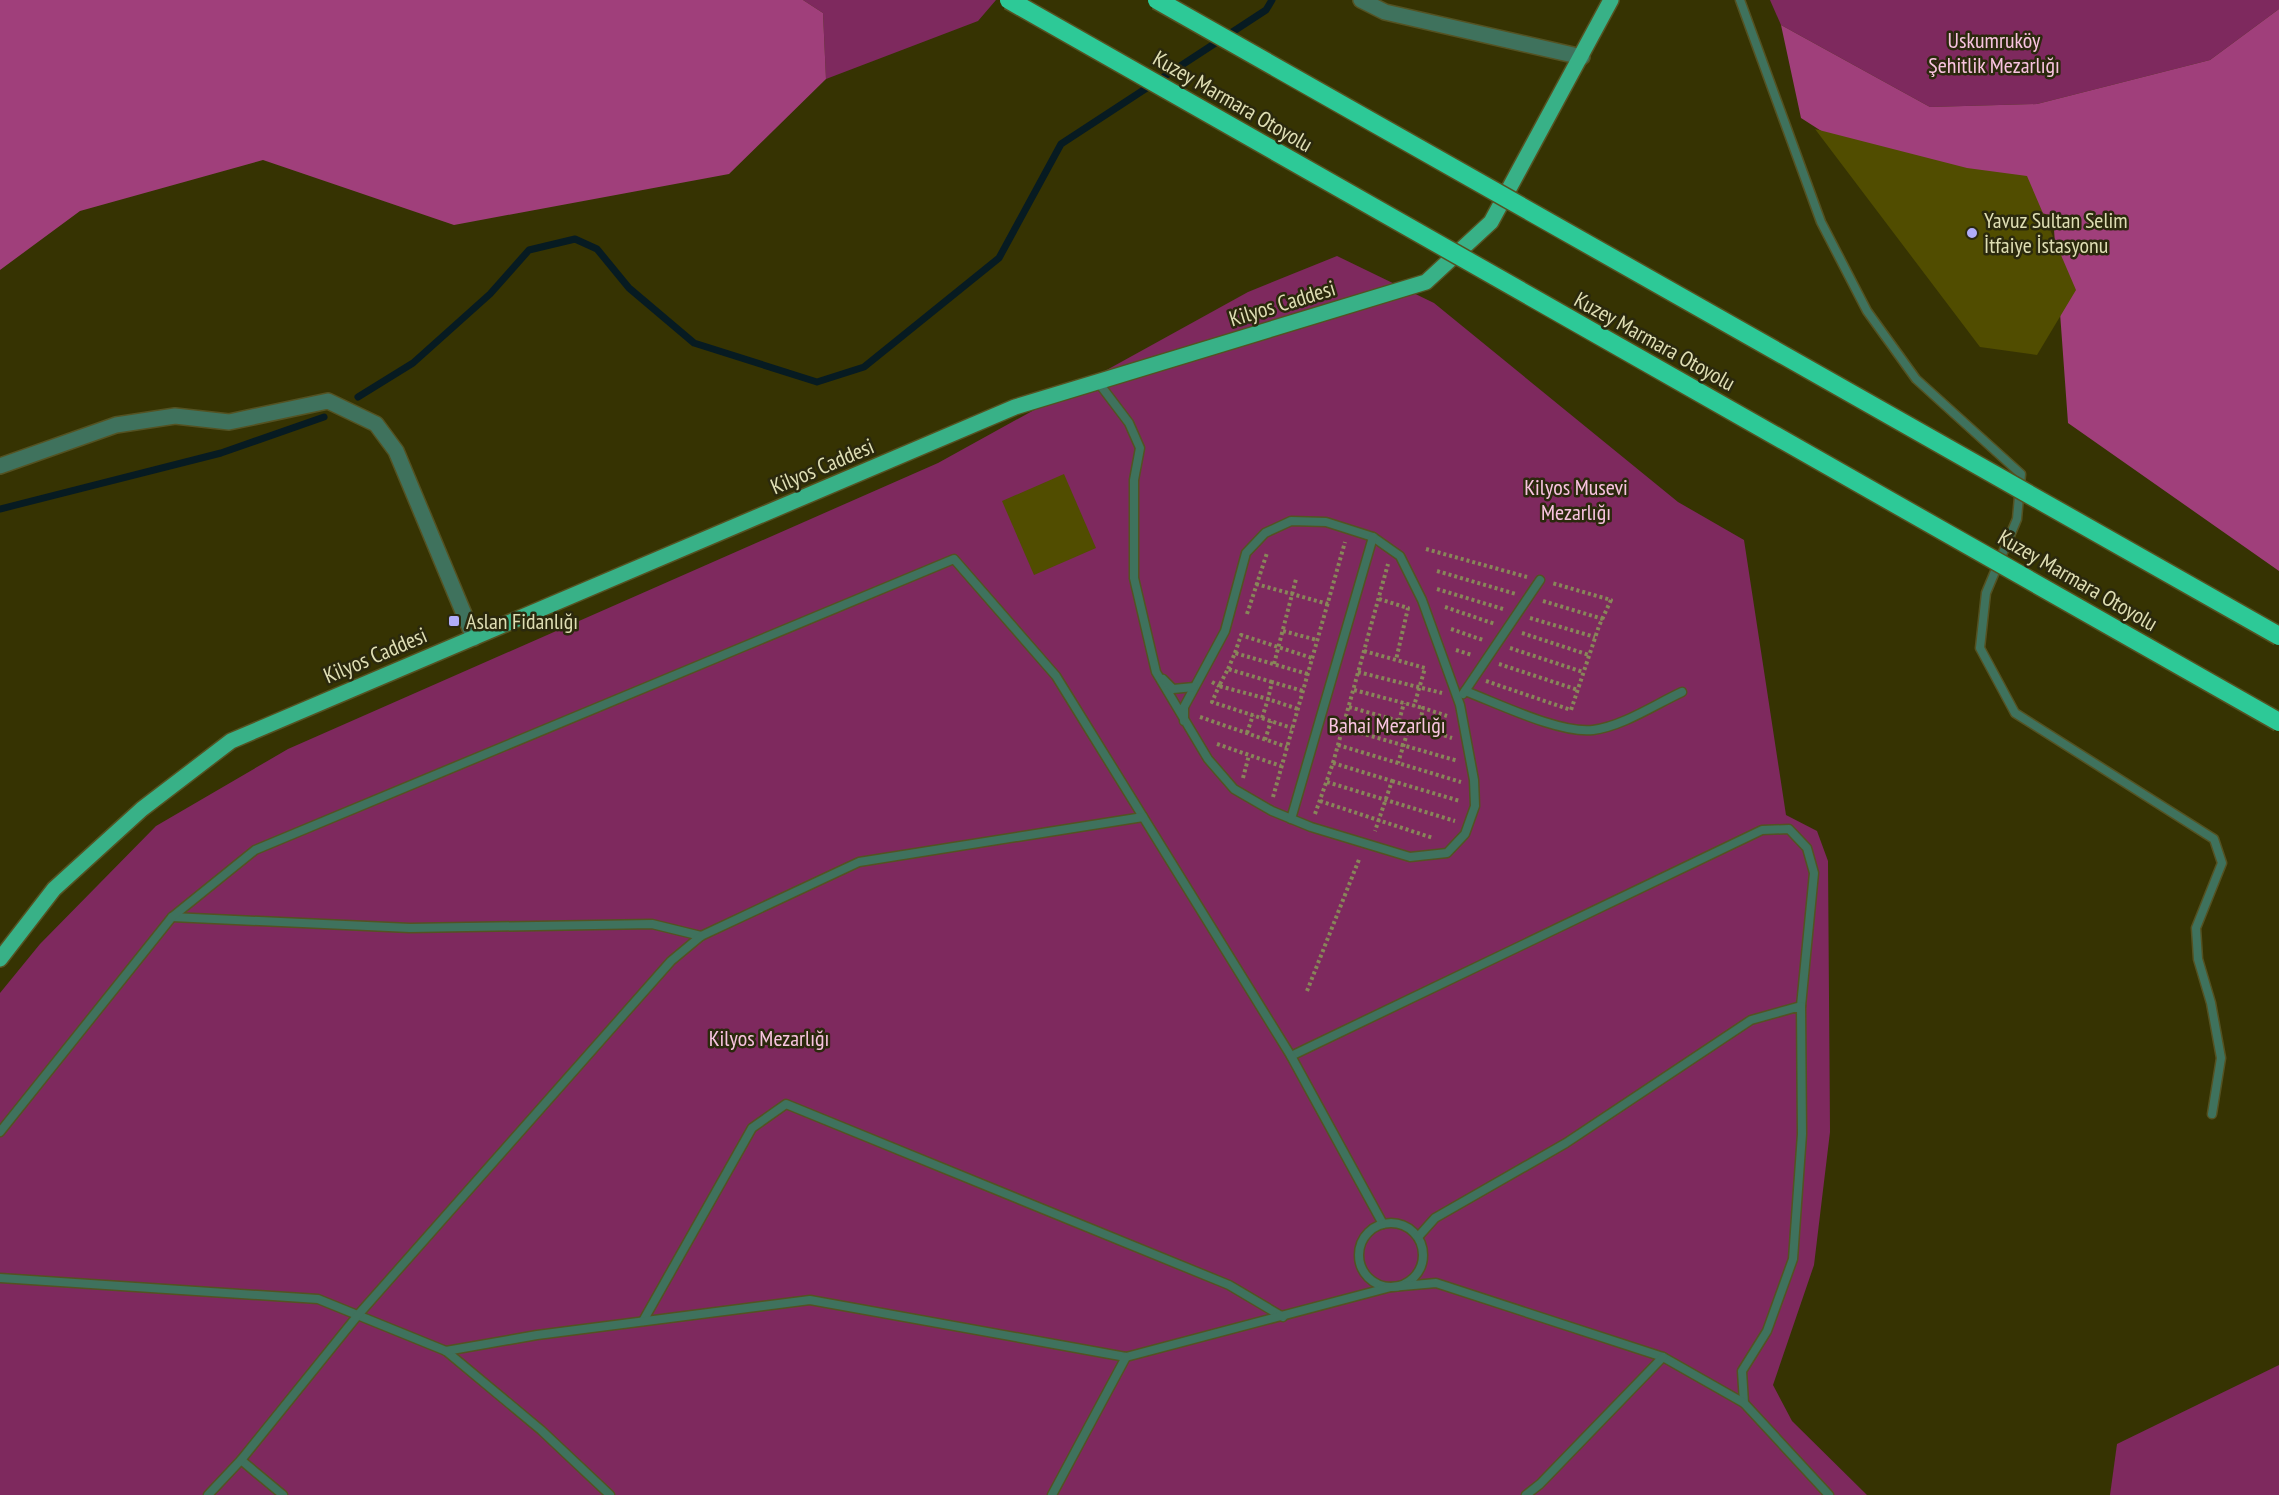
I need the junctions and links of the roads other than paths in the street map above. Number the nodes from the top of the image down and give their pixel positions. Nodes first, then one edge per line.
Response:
1 (1009, 0) edge
2 (1157, 0) edge
3 (1361, 0) edge
4 (1611, 0) edge
5 (1740, 0) edge
6 (1582, 57) junction
7 (1098, 382) junction
8 (0, 466) edge
9 (1373, 537) junction
10 (1540, 580) road end
11 (2279, 636) edge
12 (474, 638) junction
13 (1156, 672) junction
14 (1194, 687) junction
15 (1682, 692) dead end
16 (1461, 696) junction
17 (1184, 716) junction
18 (2279, 722) edge
19 (1143, 817) junction
20 (1291, 819) junction
21 (172, 916) junction
22 (701, 936) junction
23 (0, 959) edge
24 (1801, 1006) junction
25 (1291, 1056) junction
26 (2212, 1114) dead end
27 (0, 1132) edge
28 (1383, 1224) junction
29 (1418, 1237) junction
30 (0, 1278) edge
31 (1391, 1287) junction
32 (358, 1316) junction
33 (1283, 1317) junction
34 (644, 1321) junction
35 (446, 1351) junction
36 (1126, 1357) junction
37 (1663, 1357) junction
38 (1744, 1403) junction
39 (241, 1460) junction
40 (208, 1495) edge
41 (283, 1495) edge
42 (610, 1495) edge
43 (1052, 1495) edge
44 (1526, 1495) edge
45 (1829, 1495) edge

1 - 18 highway, Kuzey Marmara Otoyolu, bridge
2 - 11 highway, bridge
3 - 6 street
4 - 6 main road, Kilyos Caddesi
5 - 26 lane
6 - 7 main road, Kilyos Caddesi
7 - 12 main road, Kilyos Caddesi
7 - 13 lane
8 - 12 street
9 - 14 lane
9 - 16 lane
9 - 20 lane
10 - 16 lane
12 - 23 main road, Kilyos Caddesi
13 - 14 lane
13 - 17 lane
14 - 17 lane
15 - 16 lane
16 - 20 lane
17 - 20 lane
19 - 21 lane
19 - 22 lane
19 - 25 lane
21 - 22 lane
21 - 27 lane
22 - 32 lane
24 - 25 lane
24 - 29 lane
24 - 38 lane
25 - 28 lane
28 - 29 lane
28 - 31 lane
29 - 31 lane
30 - 32 lane
31 - 33 lane
31 - 37 lane
32 - 35 lane
32 - 39 lane
33 - 34 lane
33 - 36 lane
34 - 35 lane
34 - 36 lane
35 - 42 lane
36 - 43 lane
37 - 38 lane
37 - 44 lane
38 - 45 lane
39 - 40 lane
39 - 41 lane

